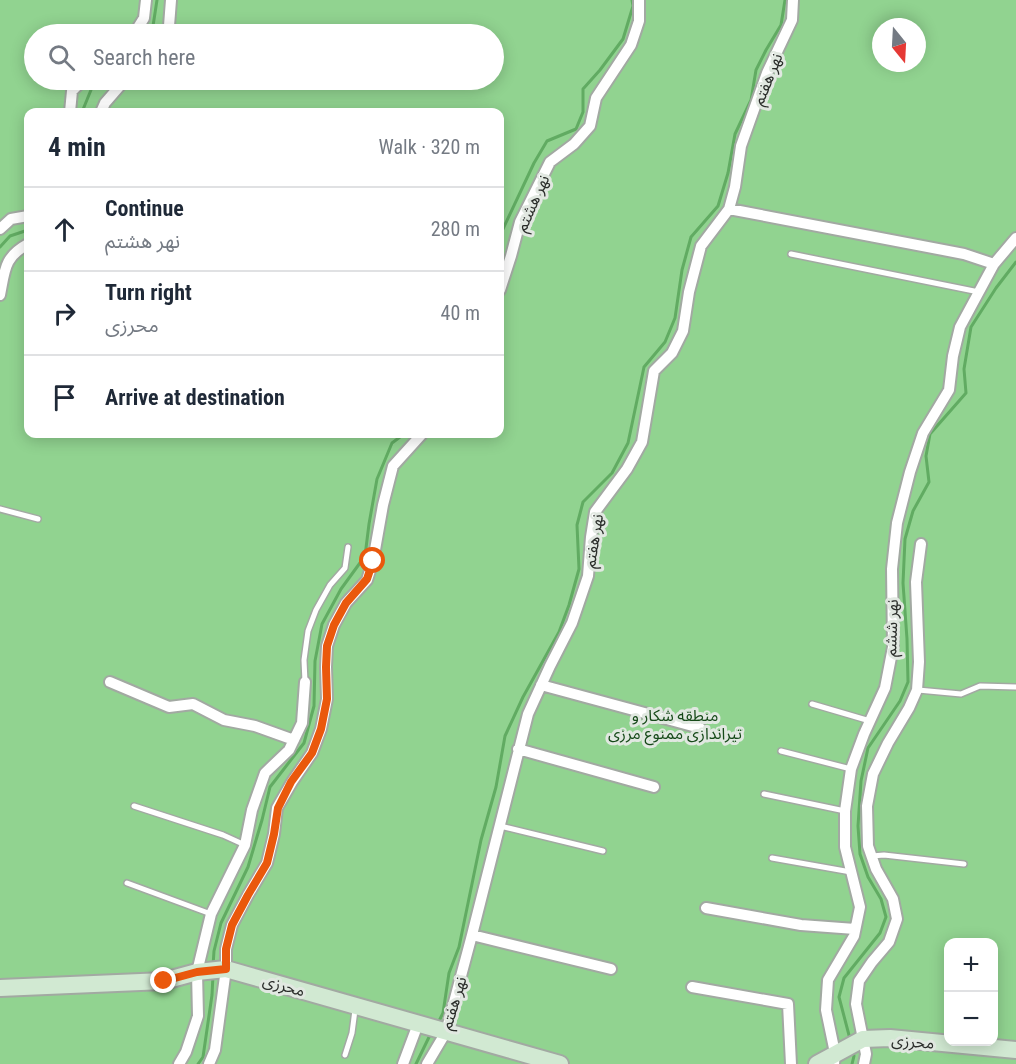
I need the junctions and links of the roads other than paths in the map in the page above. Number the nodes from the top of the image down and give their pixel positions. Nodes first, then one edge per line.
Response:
1 (146, 0) edge
2 (171, 0) edge
3 (639, 0) edge
4 (794, 0) edge
5 (140, 24) edge
6 (168, 24) edge
7 (73, 90) edge
8 (116, 90) edge
9 (70, 108) edge
10 (103, 108) edge
11 (729, 209) junction
12 (24, 217) edge
13 (0, 229) edge
14 (1016, 238) edge
15 (24, 246) edge
16 (790, 254) dead end
17 (994, 264) junction
18 (504, 278) edge
19 (979, 292) junction
20 (0, 295) edge
21 (418, 438) edge
22 (0, 509) edge
23 (38, 519) dead end
24 (921, 544) dead end
25 (348, 547) dead end
26 (111, 682) dead end
27 (304, 682) joint
28 (541, 685) junction
29 (1016, 687) edge
30 (917, 690) junction
31 (812, 704) dead end
32 (870, 721) junction
33 (700, 728) dead end
34 (294, 740) junction
35 (518, 749) junction
36 (781, 751) dead end
37 (851, 769) junction
38 (654, 787) dead end
39 (764, 794) dead end
40 (134, 806) dead end
41 (844, 811) junction
42 (499, 826) junction
43 (245, 845) junction
44 (603, 851) dead end
45 (872, 856) junction
46 (772, 858) dead end
47 (964, 864) dead end
48 (851, 872) junction
49 (127, 884) dead end
50 (706, 908) dead end
51 (211, 914) junction
52 (855, 929) junction
53 (472, 935) junction
54 (611, 969) dead end
55 (212, 970) junction
56 (692, 987) dead end
57 (0, 988) edge
58 (356, 1006) junction
59 (433, 1028) junction
60 (846, 1049) edge
61 (1016, 1050) edge
62 (345, 1055) dead end
63 (179, 1064) edge
64 (209, 1064) edge
65 (403, 1064) edge
66 (427, 1064) edge
67 (560, 1064) edge
68 (791, 1064) edge
69 (817, 1064) edge
70 (864, 1064) edge

1 - 5 street
2 - 6 street
3 - 18 street, نهر هشتم
4 - 11 street, نهر هفتم
7 - 9 street
8 - 10 street
11 - 17 street
11 - 28 street, نهر هفتم
12 - 13 street
14 - 17 street, نهر ششم
15 - 20 street
16 - 19 lane
17 - 19 street, نهر ششم
19 - 32 street, نهر ششم
21 - 55 street
22 - 23 lane
24 - 30 street
25 - 27 lane
26 - 34 street
27 - 34 street
28 - 33 street
28 - 35 street, نهر هفتم
29 - 30 lane
30 - 45 street
31 - 32 lane
32 - 37 street, نهر ششم
34 - 43 street
35 - 38 street
35 - 42 street, نهر هفتم
36 - 37 lane
37 - 41 street, نهر ششم
39 - 41 lane
40 - 43 lane
41 - 48 street, نهر ششم
42 - 44 lane
42 - 53 street, نهر هفتم
43 - 51 street
45 - 47 lane
45 - 60 street
46 - 48 lane
48 - 52 street, نهر ششم
49 - 51 lane
50 - 52 street
51 - 55 street
52 - 60 street, نهر ششم
53 - 54 street
53 - 59 street, نهر هفتم
55 - 57 street
55 - 58 street, محرزی
55 - 63 street
55 - 64 street
56 - 68 street
58 - 59 street, محرزی
58 - 62 lane
59 - 65 street
59 - 66 street, نهر هفتم
59 - 67 street, محرزی
60 - 61 street, محرزی
60 - 69 street
60 - 70 street

